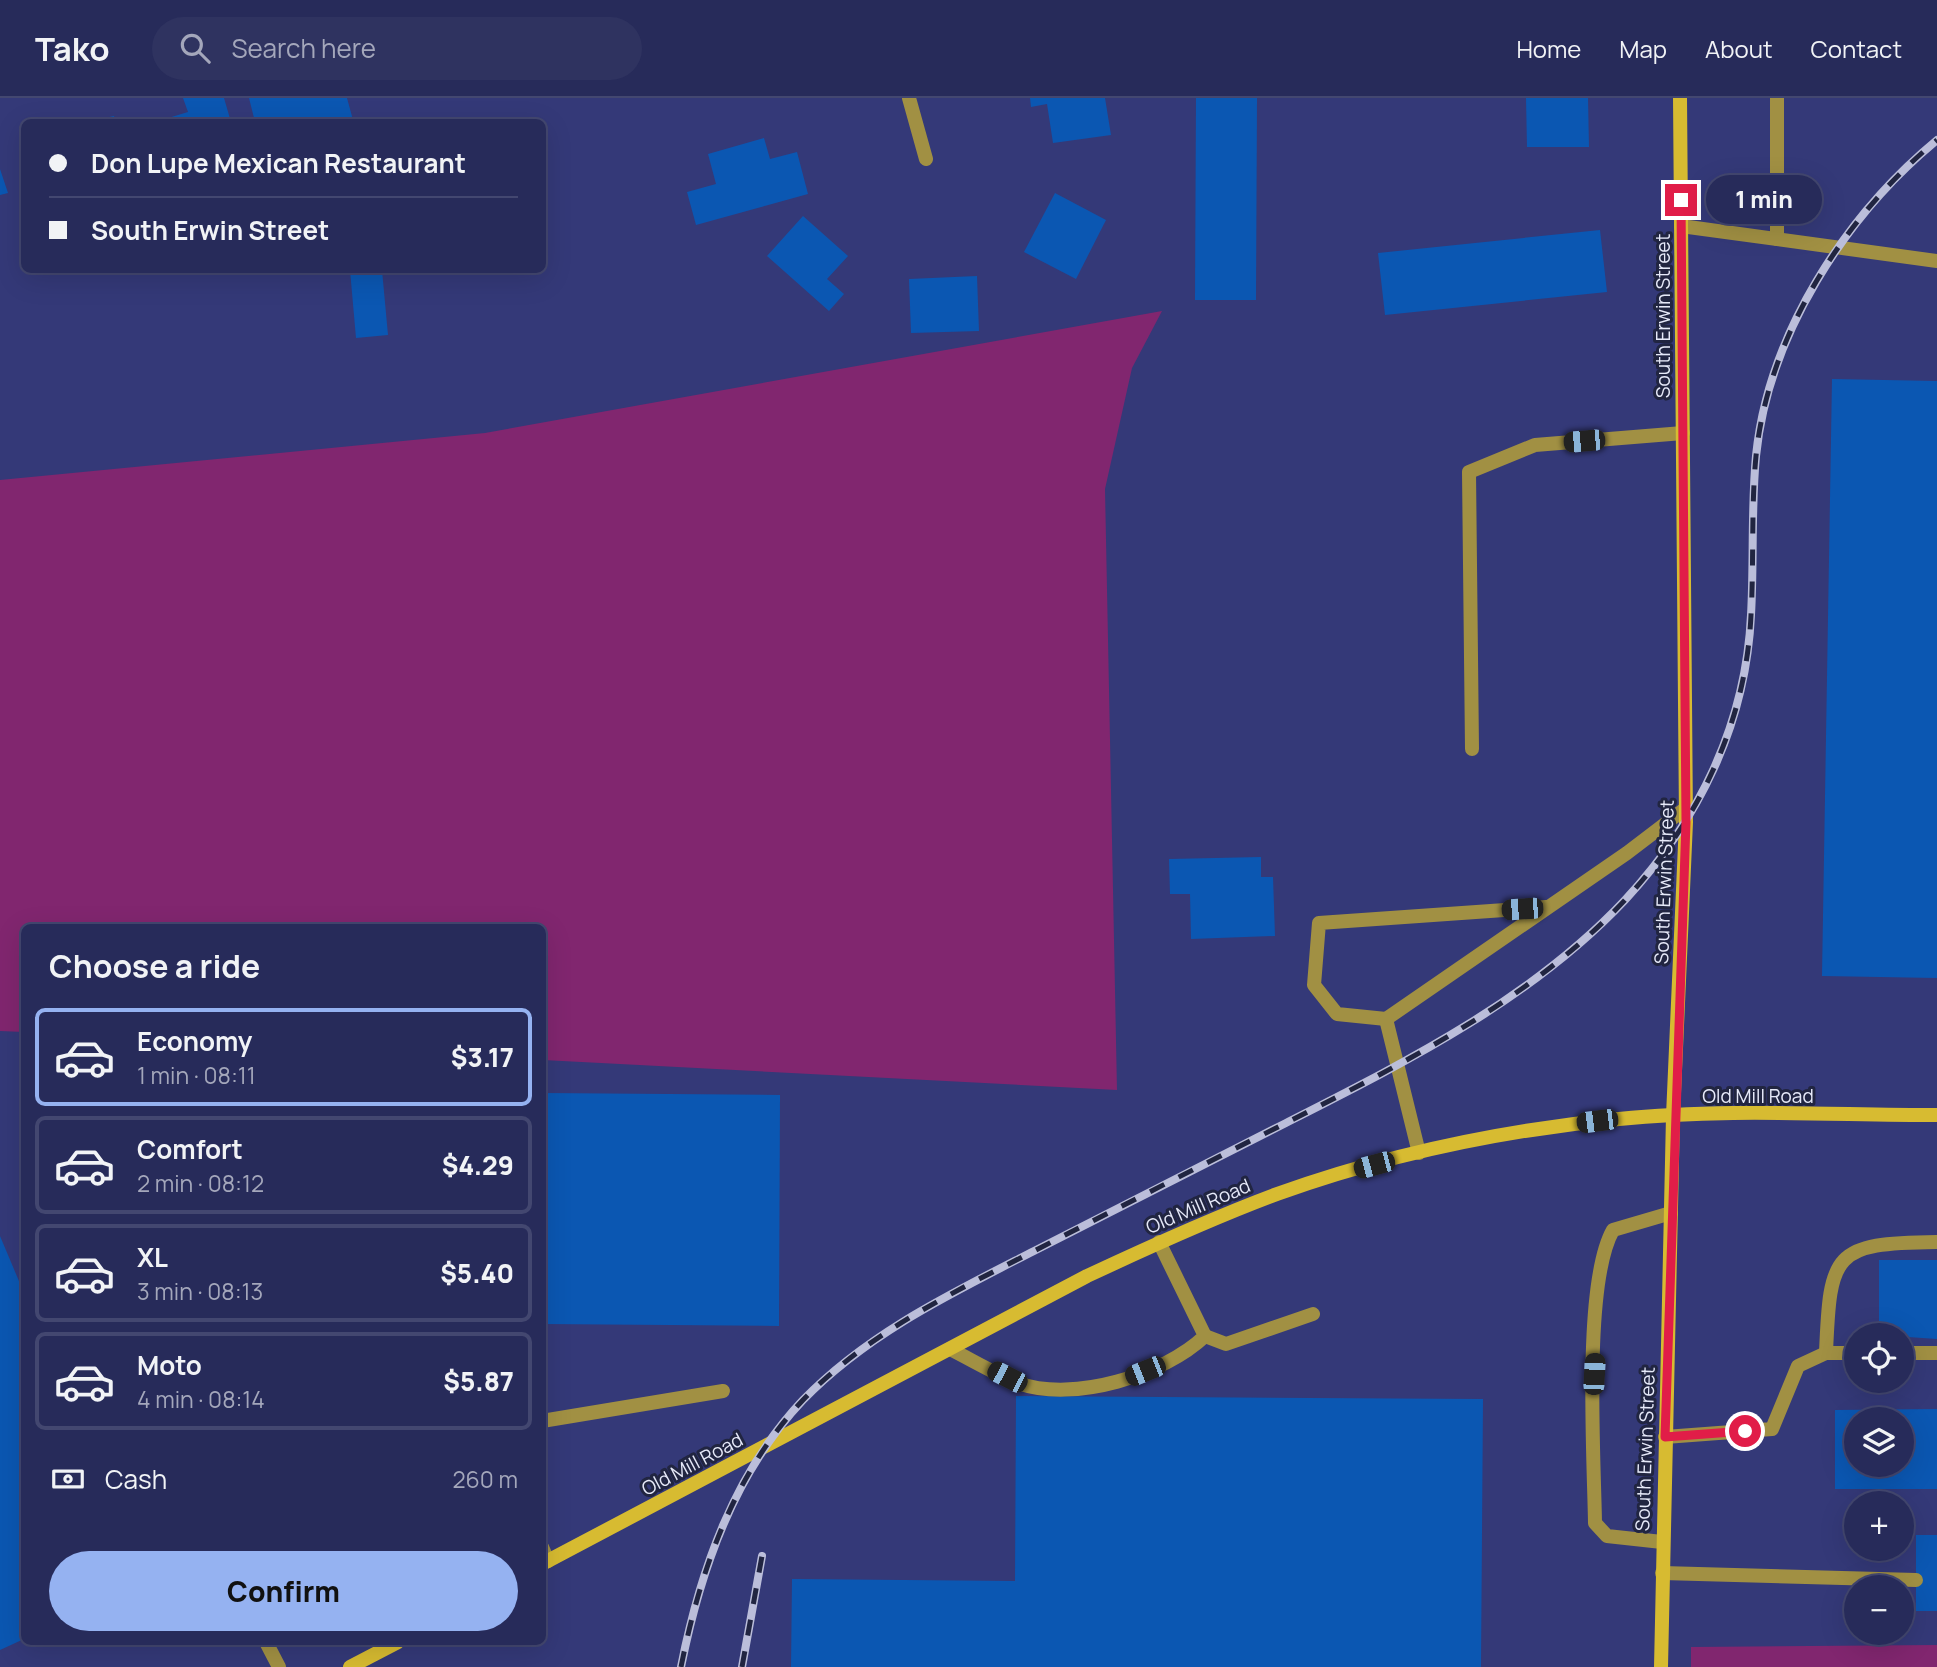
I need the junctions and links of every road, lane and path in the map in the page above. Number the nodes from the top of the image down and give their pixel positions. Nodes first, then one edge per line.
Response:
1 (909, 98) edge
2 (1681, 98) edge
3 (1777, 98) edge
4 (926, 159) dead end
5 (1681, 226) junction
6 (1777, 239) junction
7 (1937, 261) edge
8 (1683, 433) junction
9 (1472, 749) dead end
10 (1686, 808) junction
11 (1547, 907) junction
12 (1386, 1018) junction
13 (1937, 1115) edge
14 (1674, 1116) junction
15 (1419, 1153) junction
16 (1671, 1213) junction
17 (1159, 1242) junction
18 (1937, 1242) edge
19 (1313, 1314) dead end
20 (1205, 1336) junction
21 (950, 1349) junction
22 (1826, 1353) junction
23 (1844, 1353) edge
24 (1914, 1353) edge
25 (1937, 1353) edge
26 (723, 1391) dead end
27 (546, 1419) edge
28 (1665, 1437) junction
29 (1662, 1542) junction
30 (546, 1556) edge
31 (1662, 1573) junction
32 (1916, 1580) dead end
33 (268, 1645) edge
34 (392, 1645) edge
35 (279, 1667) edge
36 (350, 1667) edge
37 (1661, 1667) edge

1 - 4 street
2 - 5 street, South Erwin Street
3 - 6 street
5 - 6 street
5 - 8 street, South Erwin Street
6 - 7 street
8 - 9 street
8 - 10 street, South Erwin Street
10 - 11 street
10 - 14 street, South Erwin Street
11 - 12 street
11 - 12 street
12 - 15 street
13 - 14 street, Old Mill Road
14 - 15 street, Old Mill Road
14 - 16 street, South Erwin Street
15 - 17 street, Old Mill Road
16 - 28 street, South Erwin Street
16 - 29 street
17 - 20 street
17 - 21 street, Old Mill Road
18 - 22 street
19 - 20 street
20 - 21 street
21 - 30 street, Old Mill Road
22 - 23 street
22 - 28 street
24 - 25 street
26 - 27 street
28 - 29 street, South Erwin Street
29 - 31 street, South Erwin Street
31 - 32 street
31 - 37 street, South Erwin Street
33 - 35 street
34 - 36 street

